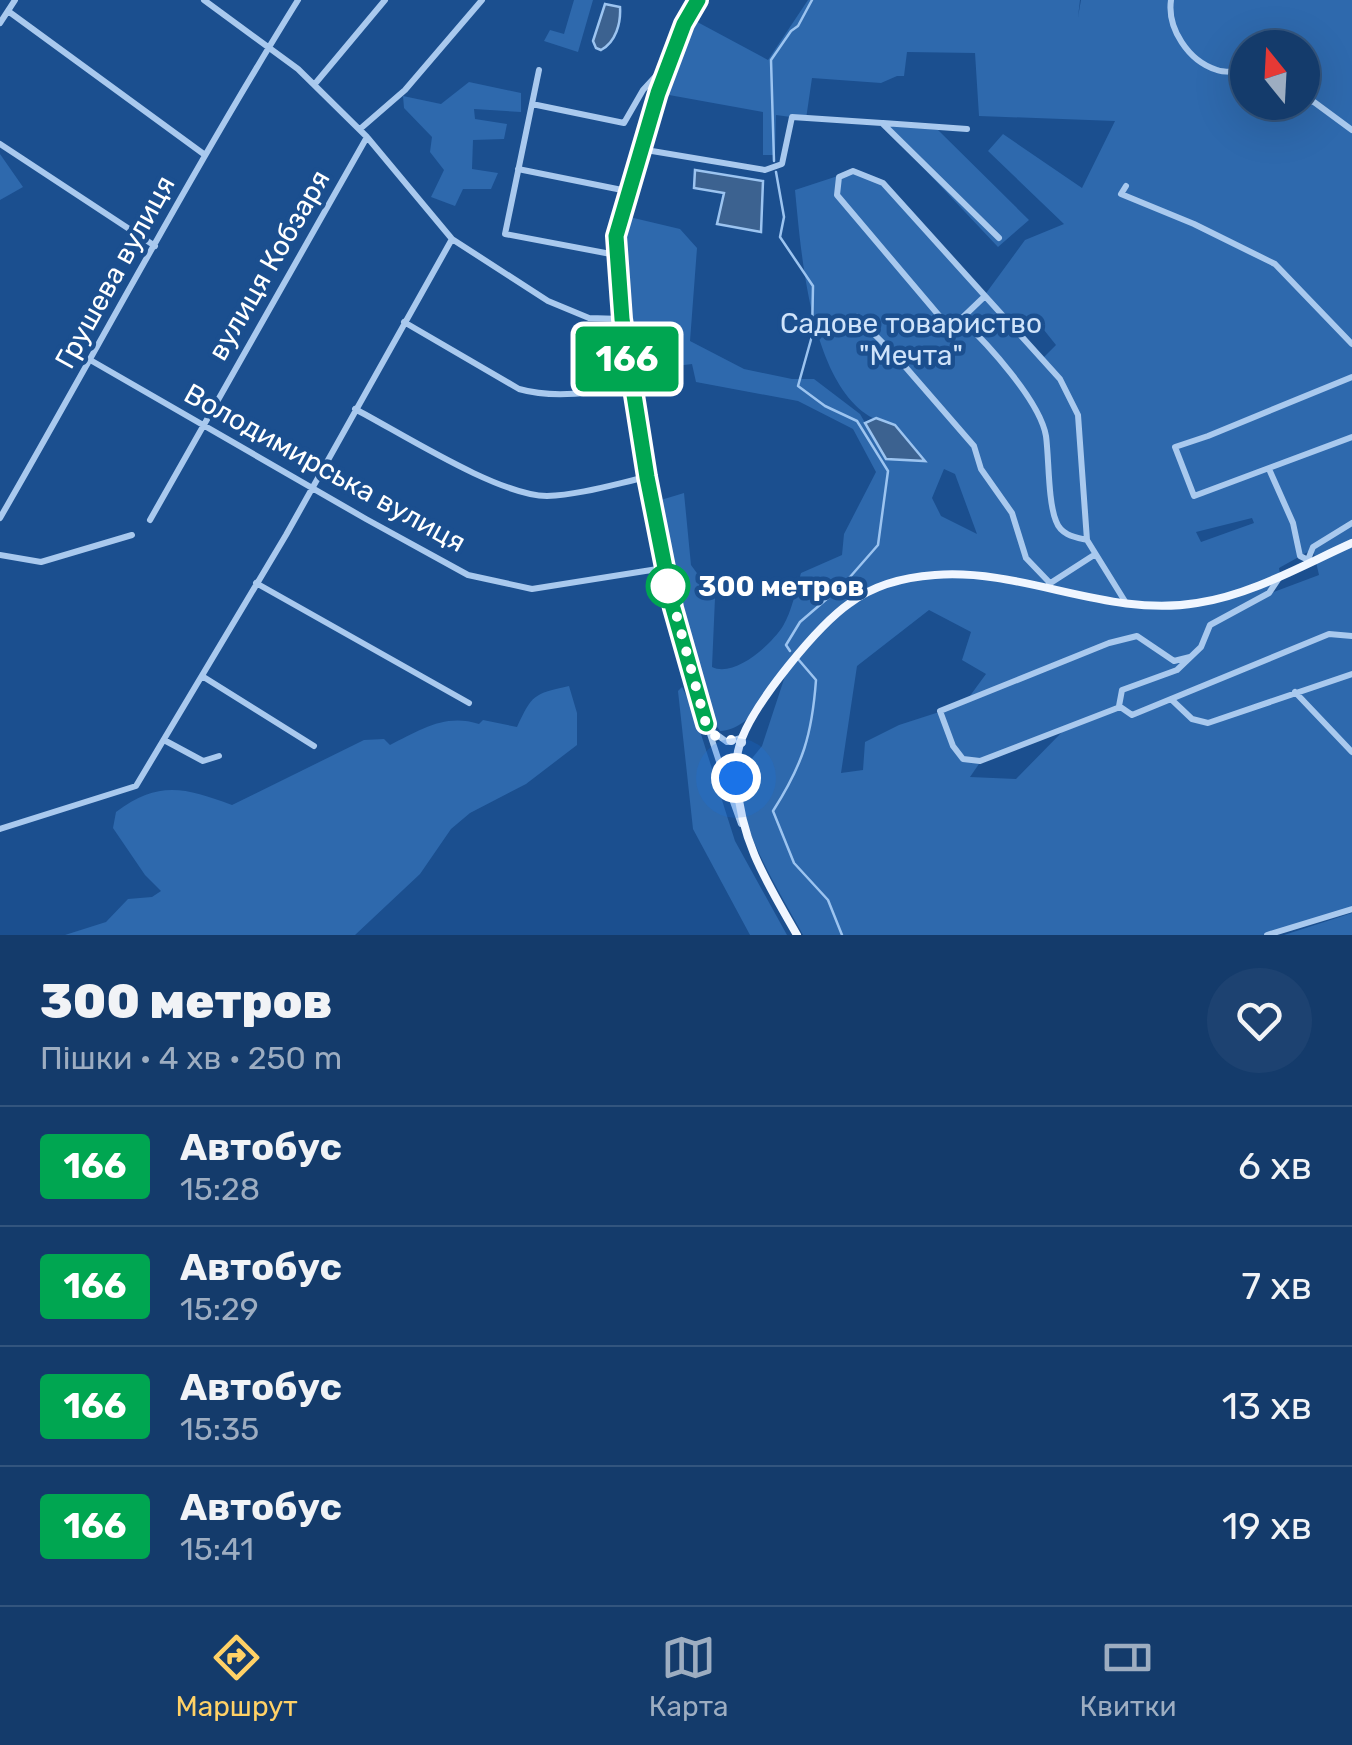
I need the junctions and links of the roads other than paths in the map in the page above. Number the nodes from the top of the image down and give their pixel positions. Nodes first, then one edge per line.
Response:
1 (15, 0) edge
2 (204, 0) edge
3 (298, 0) edge
4 (385, 0) edge
5 (482, 0) edge
6 (698, 0) edge
7 (1171, 0) edge
8 (8, 12) junction
9 (0, 23) edge
10 (268, 48) junction
11 (670, 61) junction
12 (538, 70) dead end
13 (1230, 72) edge
14 (314, 85) junction
15 (532, 104) junction
16 (1320, 106) edge
17 (882, 123) junction
18 (360, 129) junction
19 (967, 129) dead end
20 (1352, 130) edge
21 (368, 137) junction
22 (0, 144) edge
23 (640, 149) junction
24 (205, 155) junction
25 (518, 169) junction
26 (1126, 186) dead end
27 (627, 191) junction
28 (999, 238) dead end
29 (452, 239) junction
30 (155, 246) junction
31 (616, 255) junction
32 (984, 296) junction
33 (857, 317) dead end
34 (622, 319) junction
35 (960, 319) junction
36 (404, 322) junction
37 (1352, 344) edge
38 (92, 360) junction
39 (1352, 377) edge
40 (631, 386) junction
41 (355, 408) junction
42 (204, 426) junction
43 (1352, 437) edge
44 (1270, 469) junction
45 (647, 477) junction
46 (312, 487) junction
47 (0, 518) edge
48 (150, 520) dead end
49 (1352, 524) edge
50 (132, 535) dead end
51 (1087, 540) junction
52 (1352, 544) edge
53 (0, 555) edge
54 (1094, 555) junction
55 (1306, 561) junction
56 (664, 568) junction
57 (1280, 575) junction
58 (256, 583) junction
59 (1049, 586) junction
60 (1126, 604) junction
61 (1352, 636) edge
62 (1190, 657) junction
63 (1352, 674) edge
64 (202, 676) junction
65 (1295, 692) junction
66 (1172, 700) junction
67 (469, 703) dead end
68 (1120, 707) junction
69 (706, 724) junction
70 (742, 736) junction
71 (164, 740) junction
72 (314, 746) dead end
73 (1352, 752) edge
74 (218, 756) dead end
75 (741, 825) junction
76 (0, 828) edge
77 (1352, 910) edge
78 (797, 935) edge
79 (1267, 935) edge

1 - 8 street
2 - 10 street
3 - 10 street, Грушева вулиця
4 - 14 street
5 - 18 street
6 - 11 street
7 - 13 street
8 - 9 street
8 - 24 street
10 - 14 street
10 - 24 street, Грушева вулиця
11 - 15 street
11 - 23 street
12 - 15 street
14 - 18 street
15 - 25 street
16 - 20 street
17 - 19 street
17 - 23 street
17 - 28 street
18 - 21 street
21 - 29 street
21 - 42 street, вулиця Кобзаря
22 - 30 street
23 - 27 street
24 - 30 street, Грушева вулиця
25 - 27 street
25 - 31 street
26 - 37 street
27 - 31 street
29 - 34 street
29 - 36 street
30 - 38 street, Грушева вулиця
31 - 34 street
32 - 35 street
32 - 35 street
32 - 51 street
33 - 59 street
34 - 40 street
35 - 51 street
36 - 40 street
36 - 41 street
38 - 42 street, Володимирська вулиця
38 - 47 street, Грушева вулиця
39 - 44 street
40 - 45 street
41 - 45 street
41 - 46 street
42 - 46 street, Володимирська вулиця
42 - 48 street, вулиця Кобзаря
43 - 44 street
44 - 55 street
45 - 56 street
46 - 56 street, Володимирська вулиця
46 - 58 street
49 - 55 street
50 - 53 street
51 - 54 street
52 - 55 main road
54 - 59 street
54 - 60 street
55 - 57 main road
56 - 69 street
57 - 60 main road
57 - 62 street
58 - 64 street
58 - 67 street
59 - 60 main road
59 - 70 main road
61 - 66 street
62 - 68 street
62 - 68 street
63 - 65 street
64 - 71 street
64 - 72 street
65 - 66 street
65 - 73 street
66 - 68 street
69 - 70 street
69 - 75 street
70 - 75 main road
71 - 74 street
71 - 76 street
75 - 78 main road
77 - 79 street

